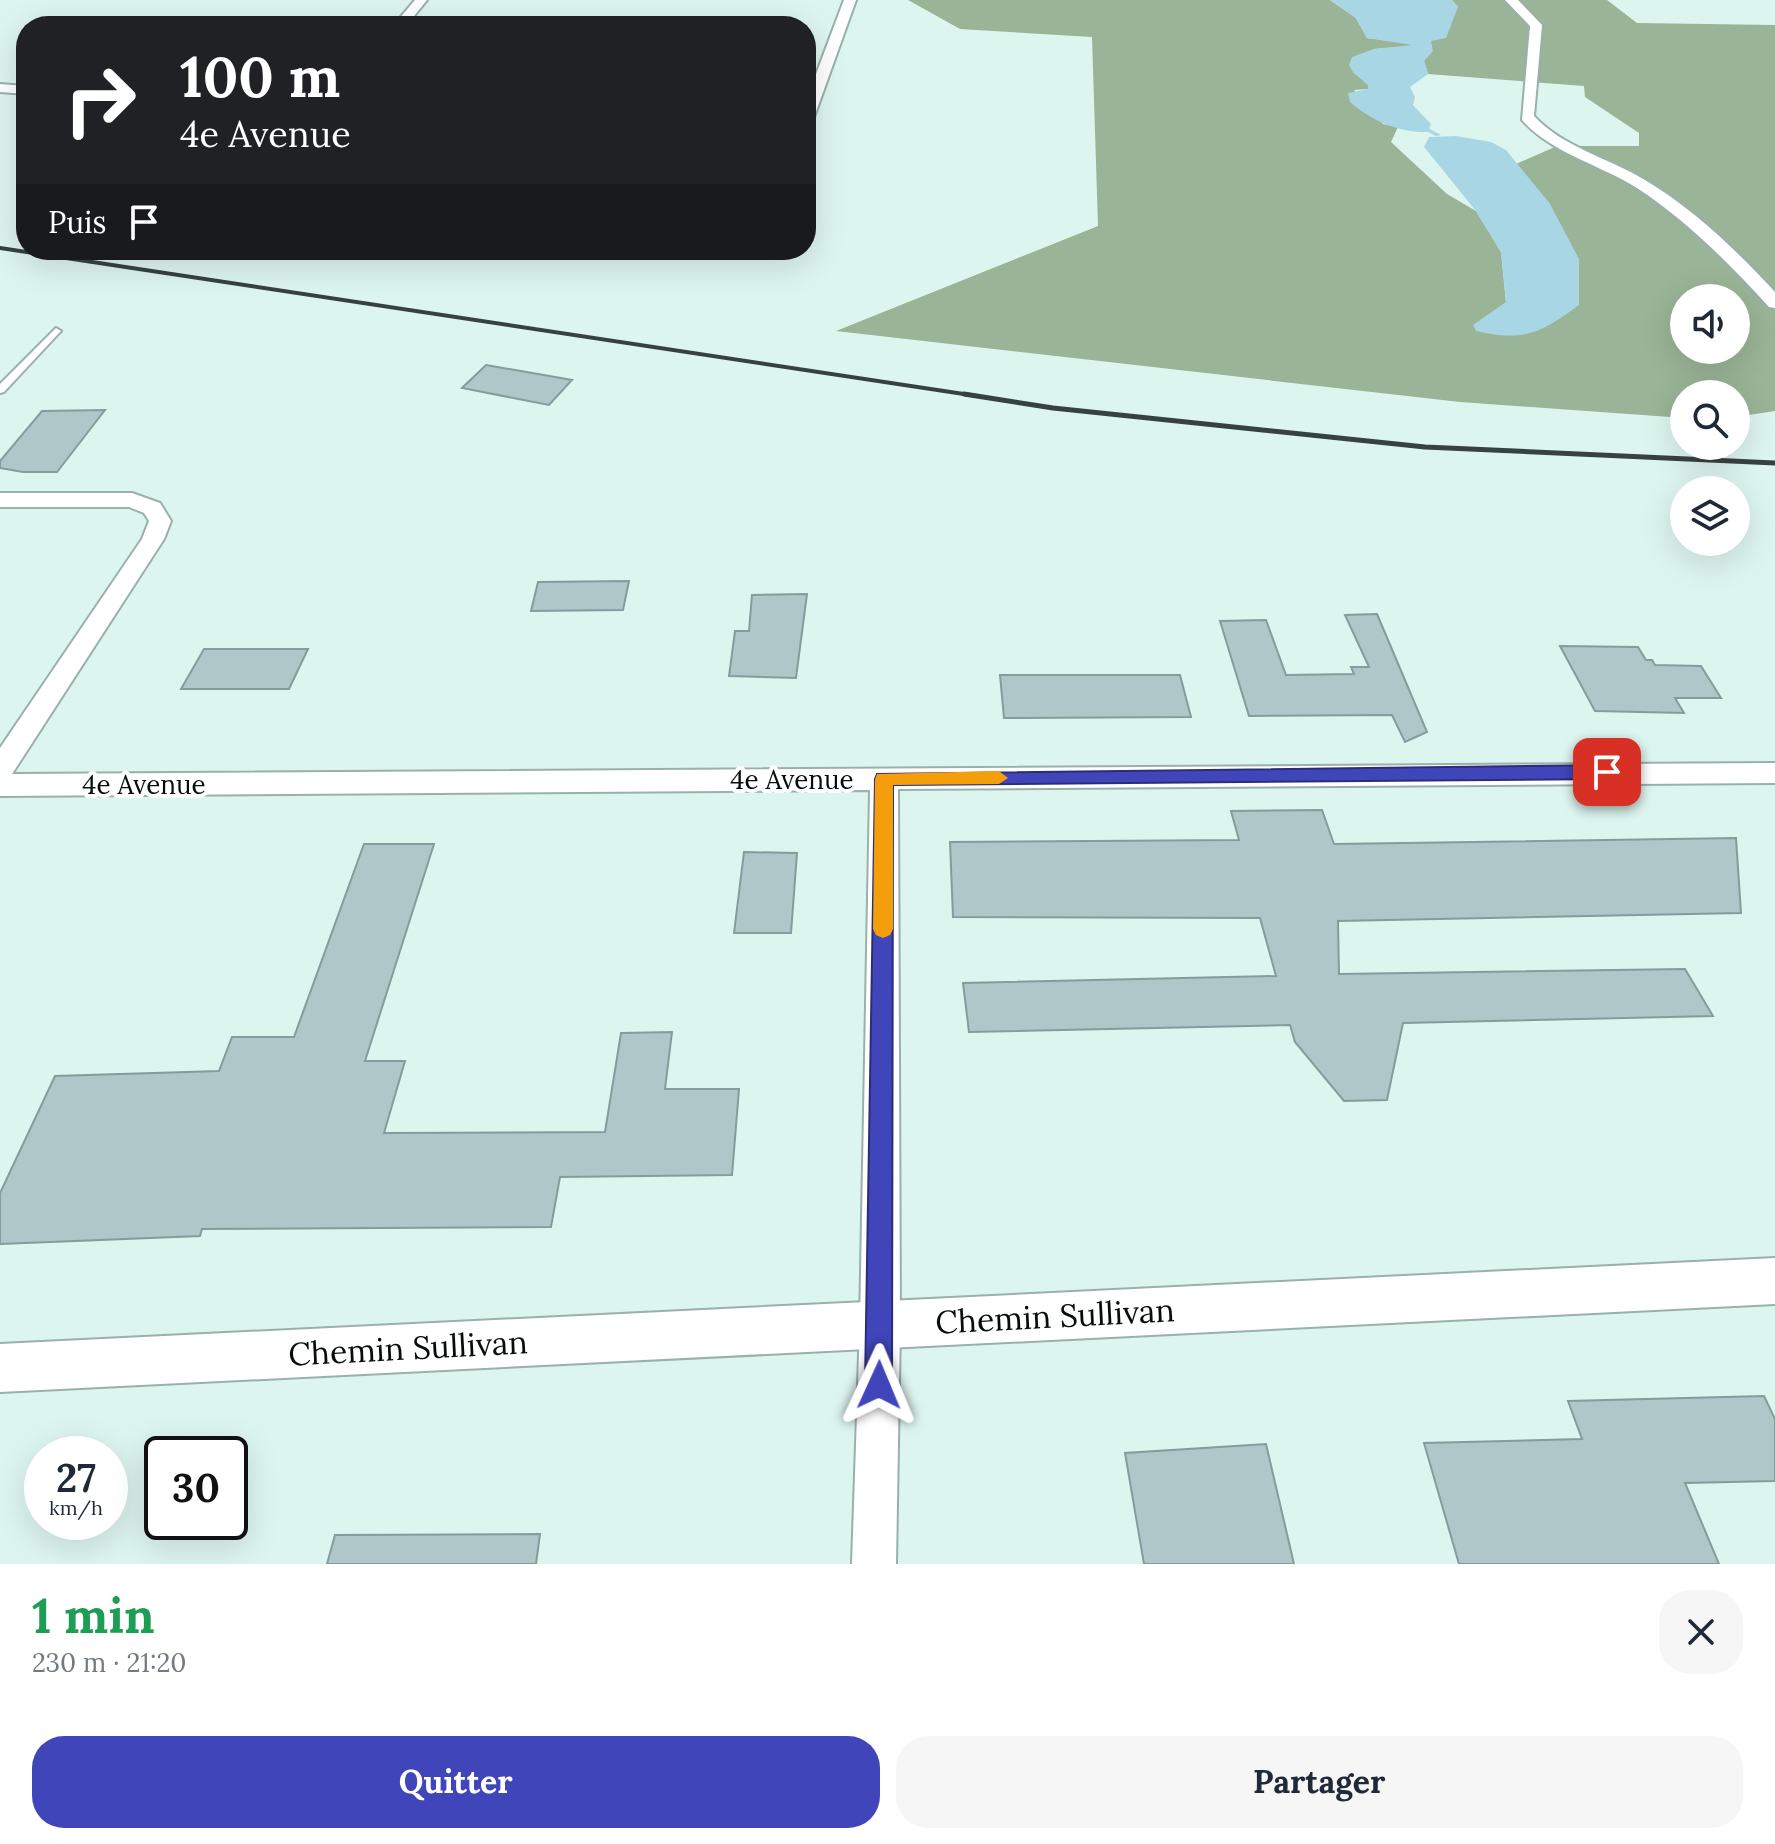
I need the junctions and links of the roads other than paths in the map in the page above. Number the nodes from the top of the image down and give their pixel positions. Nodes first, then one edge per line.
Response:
1 (421, 0) edge
2 (850, 0) edge
3 (1511, 0) edge
4 (407, 16) edge
5 (816, 93) edge
6 (1775, 303) edge
7 (56, 331) dead end
8 (0, 390) edge
9 (0, 500) edge
10 (0, 770) edge
11 (1775, 773) edge
12 (884, 779) junction
13 (0, 785) edge
14 (1775, 1281) edge
15 (880, 1325) junction
16 (0, 1368) edge
17 (874, 1564) edge

1 - 4 street
2 - 5 street
3 - 6 street
7 - 8 lane
9 - 10 street
11 - 12 street, 4e Avenue
12 - 13 street, 4e Avenue
12 - 15 street
14 - 15 street, Chemin Sullivan
15 - 16 street, Chemin Sullivan
15 - 17 street

